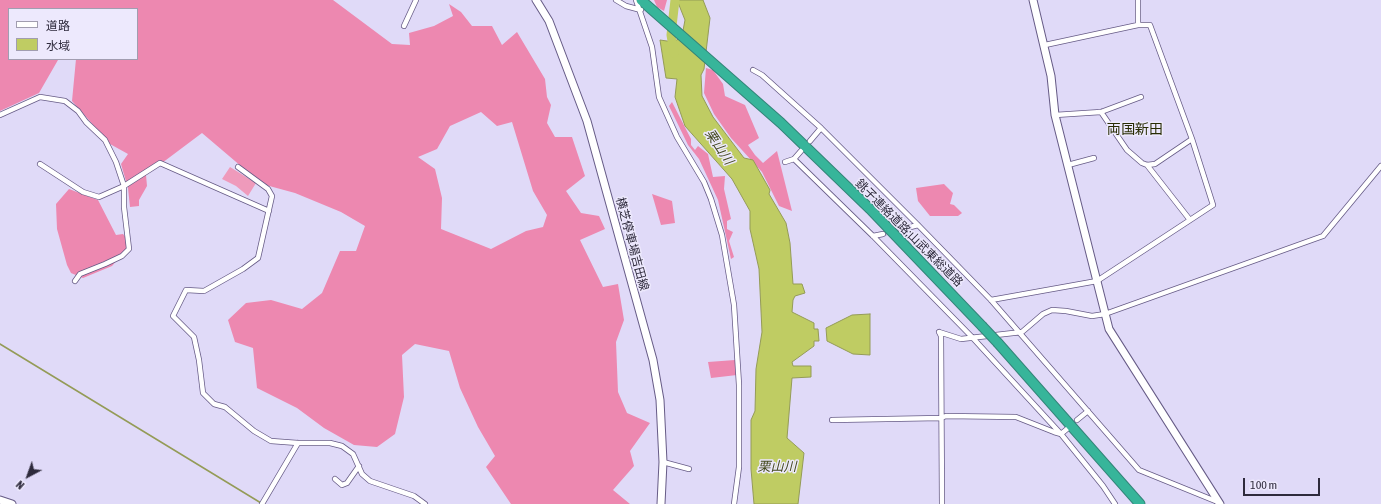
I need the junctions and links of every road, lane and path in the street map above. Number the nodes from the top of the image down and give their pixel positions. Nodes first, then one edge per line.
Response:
1 (416, 0) edge
2 (536, 0) edge
3 (616, 0) edge
4 (636, 0) edge
5 (641, 0) edge
6 (1033, 0) edge
7 (1138, 0) edge
8 (641, 10) junction
9 (1138, 25) junction
10 (404, 26) dead end
11 (1045, 46) junction
12 (753, 70) dead end
13 (1141, 97) dead end
14 (1101, 112) junction
15 (0, 115) edge
16 (1055, 115) junction
17 (821, 128) junction
18 (810, 140) dead end
19 (1192, 140) junction
20 (801, 151) dead end
21 (1094, 158) dead end
22 (794, 159) junction
23 (785, 162) dead end
24 (40, 164) dead end
25 (1068, 165) junction
26 (1148, 165) junction
27 (1381, 166) edge
28 (238, 167) dead end
29 (124, 186) junction
30 (269, 211) junction
31 (1190, 220) junction
32 (918, 225) junction
33 (903, 229) tunnel mouth
34 (883, 234) tunnel mouth
35 (873, 236) junction
36 (1097, 280) junction
37 (74, 281) dead end
38 (991, 300) junction
39 (1105, 314) junction
40 (1018, 333) junction
41 (971, 336) junction
42 (1088, 411) junction
43 (941, 418) junction
44 (832, 420) dead end
45 (1077, 420) dead end
46 (1067, 429) dead end
47 (1061, 434) junction
48 (298, 443) junction
49 (663, 462) junction
50 (359, 466) junction
51 (689, 469) dead end
52 (335, 479) dead end
53 (0, 500) edge
54 (262, 503) edge
55 (12, 504) edge
56 (425, 504) edge
57 (661, 504) edge
58 (734, 504) edge
59 (942, 504) edge
60 (1115, 504) edge
61 (1140, 504) edge
62 (1220, 504) edge

1 - 10 street
2 - 49 street, 横芝停車場吉田線
3 - 8 street
4 - 8 street
5 - 61 highway, 銚子連絡道路;山武東総道路, bridge
6 - 11 street
7 - 9 street
8 - 58 street
9 - 11 street
9 - 19 street
11 - 16 street
12 - 17 street
13 - 14 street
14 - 16 street
14 - 26 street
15 - 29 street
16 - 25 street
17 - 18 street
17 - 32 street
19 - 26 street
19 - 31 street
20 - 22 street
21 - 25 street
22 - 23 street
22 - 35 street
24 - 29 street
25 - 36 street
26 - 31 street
27 - 39 street
28 - 30 street
29 - 30 street
29 - 37 street
30 - 48 street
31 - 36 street
32 - 33 street
32 - 38 street
34 - 35 street
35 - 41 street
36 - 38 street
36 - 39 street
38 - 40 street
39 - 40 street
39 - 62 street
40 - 41 street
40 - 42 street
41 - 43 street
41 - 47 street
42 - 45 street
42 - 62 street
43 - 44 street
43 - 47 street
43 - 59 street
46 - 47 street
47 - 60 street
48 - 50 street
48 - 54 street
49 - 51 street
49 - 57 street, 横芝停車場吉田線
50 - 52 street
50 - 56 street
53 - 55 street

